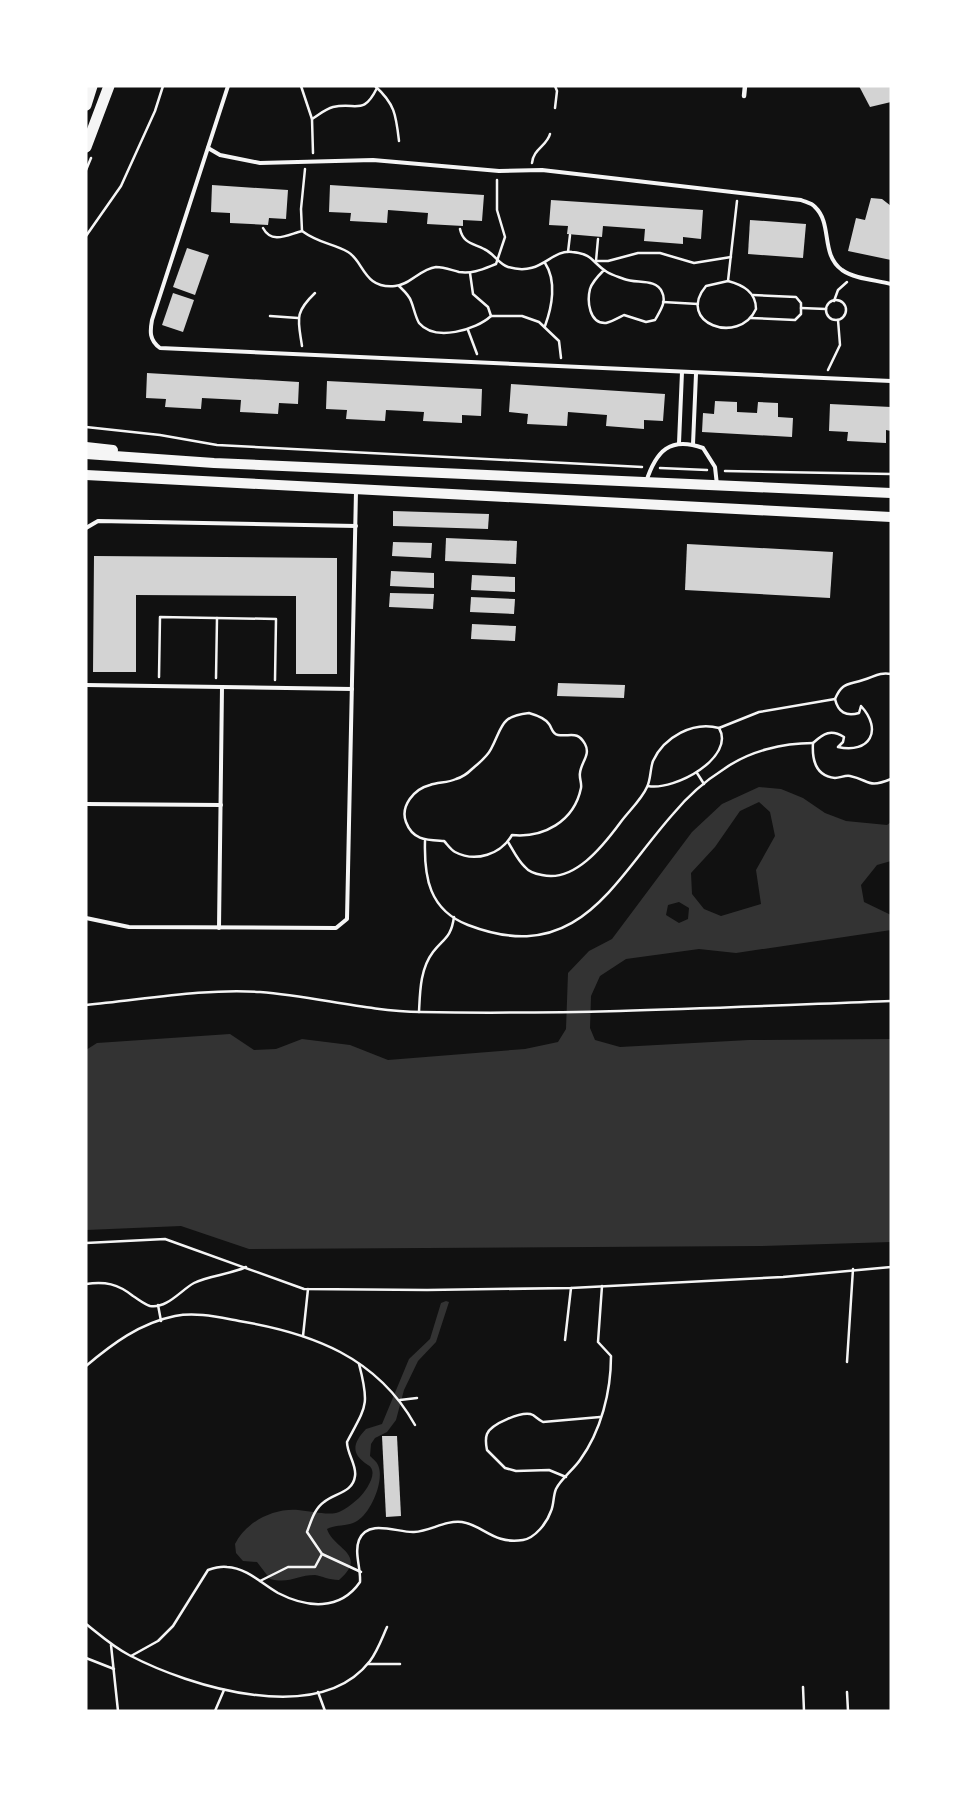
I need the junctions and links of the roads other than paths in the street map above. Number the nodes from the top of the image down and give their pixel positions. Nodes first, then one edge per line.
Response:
1 (92, 86) edge
2 (109, 86) edge
3 (228, 86) edge
4 (745, 86) edge
5 (744, 96) dead end
6 (86, 104) edge
7 (86, 147) edge
8 (208, 148) junction
9 (891, 284) edge
10 (682, 372) junction
11 (696, 374) junction
12 (891, 382) edge
13 (679, 443) junction
14 (693, 444) junction
15 (86, 446) edge
16 (86, 454) edge
17 (263, 465) junction
18 (86, 475) edge
19 (646, 482) junction
20 (717, 485) junction
21 (356, 489) junction
22 (891, 493) edge
23 (891, 517) edge
24 (356, 526) junction
25 (86, 528) edge
26 (86, 685) edge
27 (222, 687) junction
28 (352, 689) junction
29 (86, 804) edge
30 (221, 805) junction
31 (86, 918) edge
32 (219, 928) junction

1 - 6 main road
2 - 7 main road
3 - 8 lane
4 - 5 street
8 - 9 lane
8 - 10 lane
10 - 11 lane
10 - 13 lane
11 - 12 lane
11 - 14 lane
13 - 14 lane
13 - 19 lane
14 - 20 lane
15 - 17 main road
16 - 17 main road
17 - 19 main road
18 - 21 main road
19 - 20 main road
20 - 22 main road
21 - 23 main road
21 - 24 lane
24 - 25 lane
24 - 28 lane
26 - 27 lane
27 - 28 lane
27 - 30 lane
28 - 32 lane
29 - 30 lane
30 - 32 lane
31 - 32 lane

